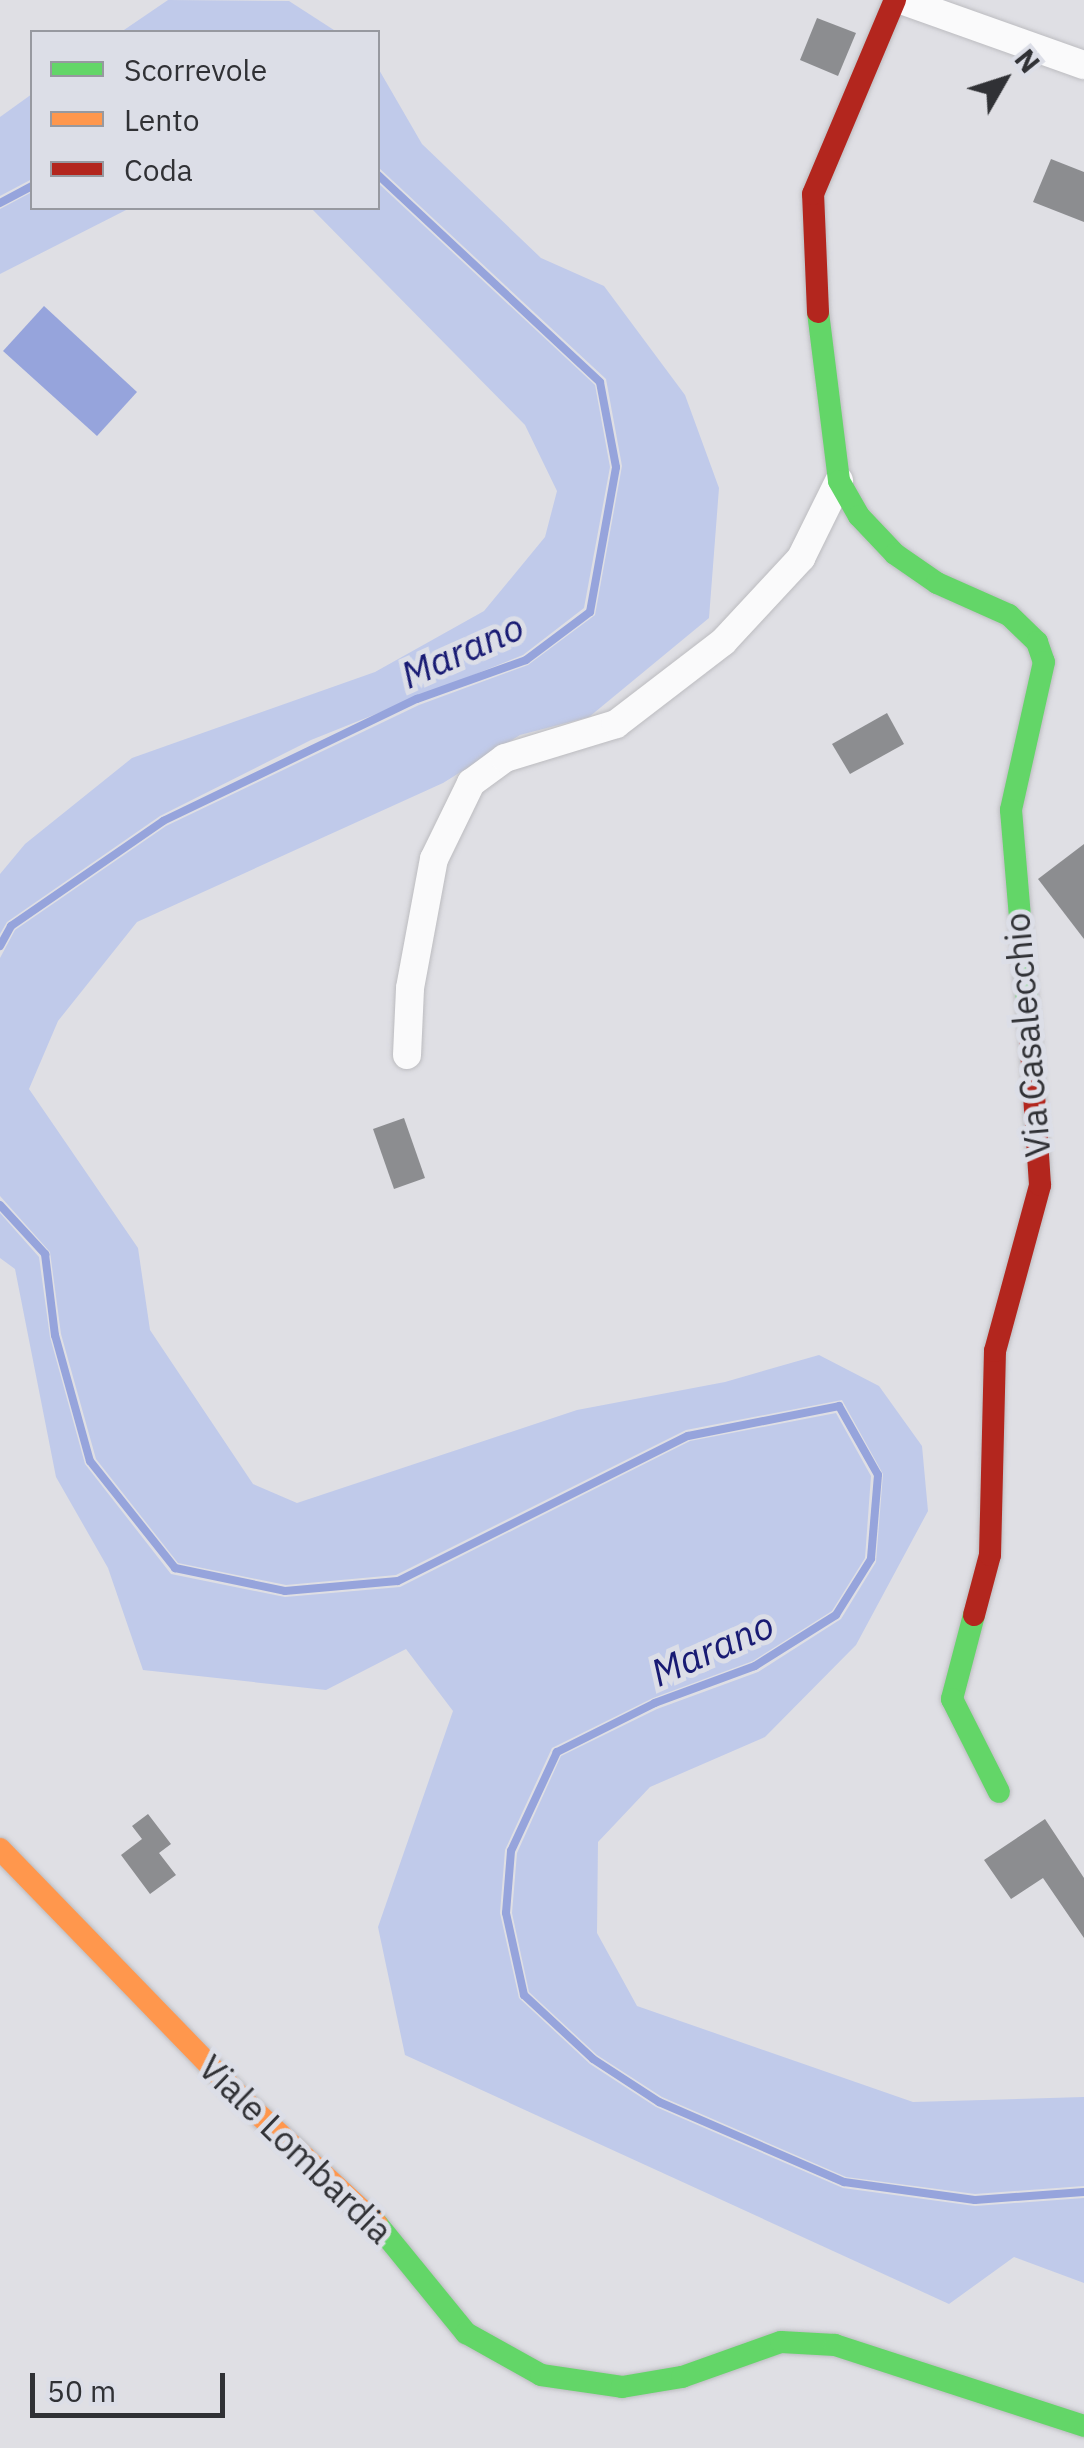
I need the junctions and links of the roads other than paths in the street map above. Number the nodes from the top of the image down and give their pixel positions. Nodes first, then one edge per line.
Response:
1 (898, 0) edge
2 (1084, 64) edge
3 (839, 481) junction
4 (407, 1055) dead end
5 (1000, 1792) dead end
6 (0, 1850) edge
7 (1084, 2426) edge

1 - 2 street, Via Casalecchio
1 - 3 street, Via Casalecchio
3 - 4 street
3 - 5 street, Via Casalecchio
6 - 7 street, Viale Lombardia

